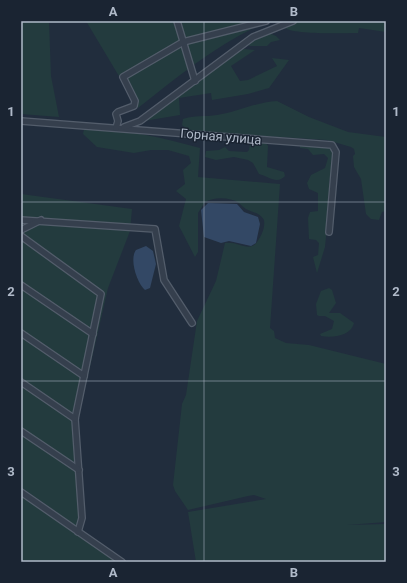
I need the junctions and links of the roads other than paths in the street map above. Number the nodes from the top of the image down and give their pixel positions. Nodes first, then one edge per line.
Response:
1 (177, 21) edge
2 (266, 21) edge
3 (293, 21) edge
4 (183, 42) junction
5 (195, 81) junction
6 (21, 121) edge
7 (116, 128) junction
8 (21, 220) edge
9 (41, 220) junction
10 (21, 230) edge
11 (329, 232) dead end
12 (21, 236) edge
13 (21, 285) edge
14 (192, 323) dead end
15 (21, 333) edge
16 (93, 334) junction
17 (84, 376) junction
18 (21, 382) edge
19 (75, 419) junction
20 (21, 431) edge
21 (79, 470) junction
22 (21, 492) edge
23 (78, 532) junction
24 (122, 562) edge

1 - 4 street
2 - 4 street
3 - 5 street
4 - 5 street
4 - 7 street
5 - 7 street
6 - 7 street, Горная улица
7 - 11 street, Горная улица
8 - 9 street
9 - 10 street
9 - 14 street
12 - 16 street
13 - 16 street
15 - 17 street
16 - 17 street
17 - 19 street
18 - 19 street
19 - 21 street
20 - 21 street
21 - 23 street
22 - 23 street
23 - 24 street

